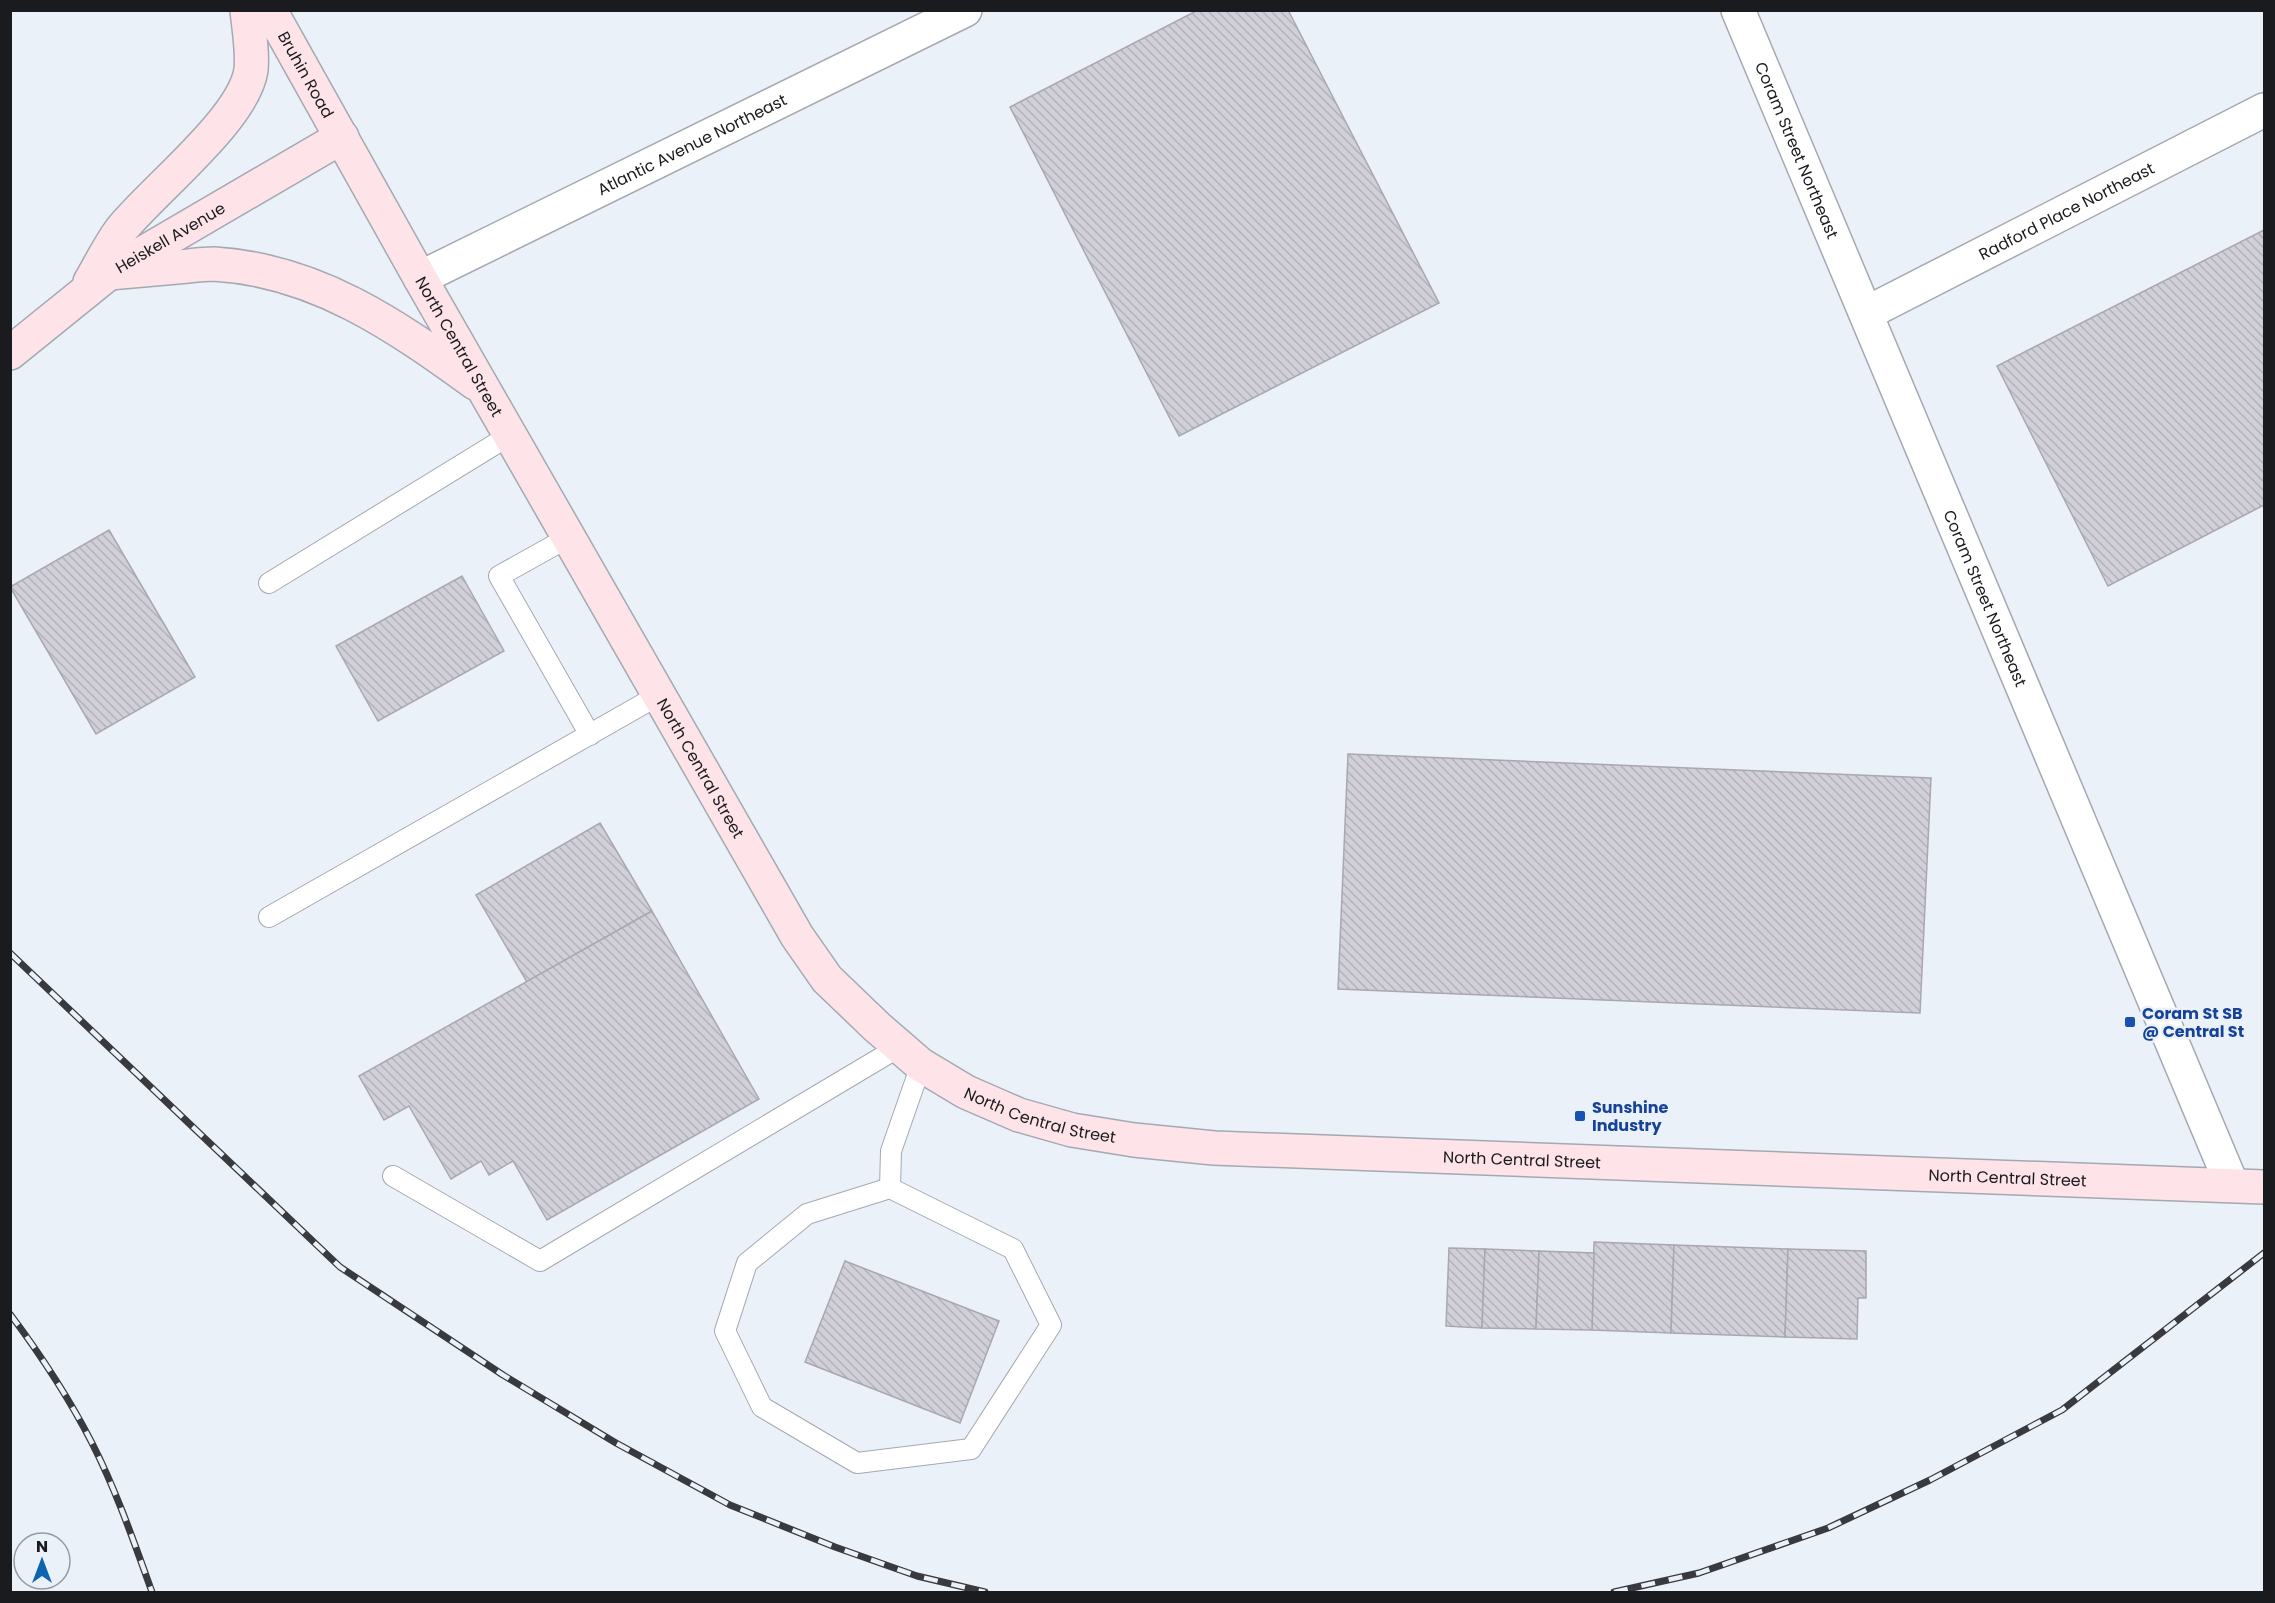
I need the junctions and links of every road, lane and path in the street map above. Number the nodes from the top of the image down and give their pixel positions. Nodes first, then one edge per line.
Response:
1 (247, 10) edge
2 (270, 10) edge
3 (965, 10) edge
4 (1738, 10) edge
5 (2265, 110) edge
6 (342, 137) junction
7 (109, 273) junction
8 (420, 278) junction
9 (83, 294) junction
10 (1867, 313) junction
11 (10, 353) edge
12 (484, 390) junction
13 (510, 435) junction
14 (569, 537) junction
15 (269, 583) dead end
16 (659, 695) junction
17 (590, 735) junction
18 (269, 917) dead end
19 (910, 1056) junction
20 (393, 1176) dead end
21 (2232, 1185) junction
22 (2265, 1187) edge
23 (890, 1188) junction

1 - 9 main road
2 - 6 main road, Bruhin Road
3 - 8 street, Atlantic Avenue Northeast
4 - 10 street, Coram Street Northeast
5 - 10 street, Radford Place Northeast
6 - 7 main road, Heiskell Avenue
6 - 8 main road, North Central Street
7 - 9 main road, Heiskell Avenue
7 - 12 main road
8 - 12 main road, North Central Street
9 - 11 main road, Heiskell Avenue
10 - 21 street, Coram Street Northeast
12 - 13 main road, North Central Street
13 - 14 main road, North Central Street
13 - 15 lane
14 - 16 main road, North Central Street
14 - 17 lane
16 - 17 lane
16 - 19 main road, North Central Street
17 - 18 lane
19 - 20 lane
19 - 21 main road, North Central Street
19 - 23 lane
21 - 22 main road, North Central Street
23 - 23 lane

